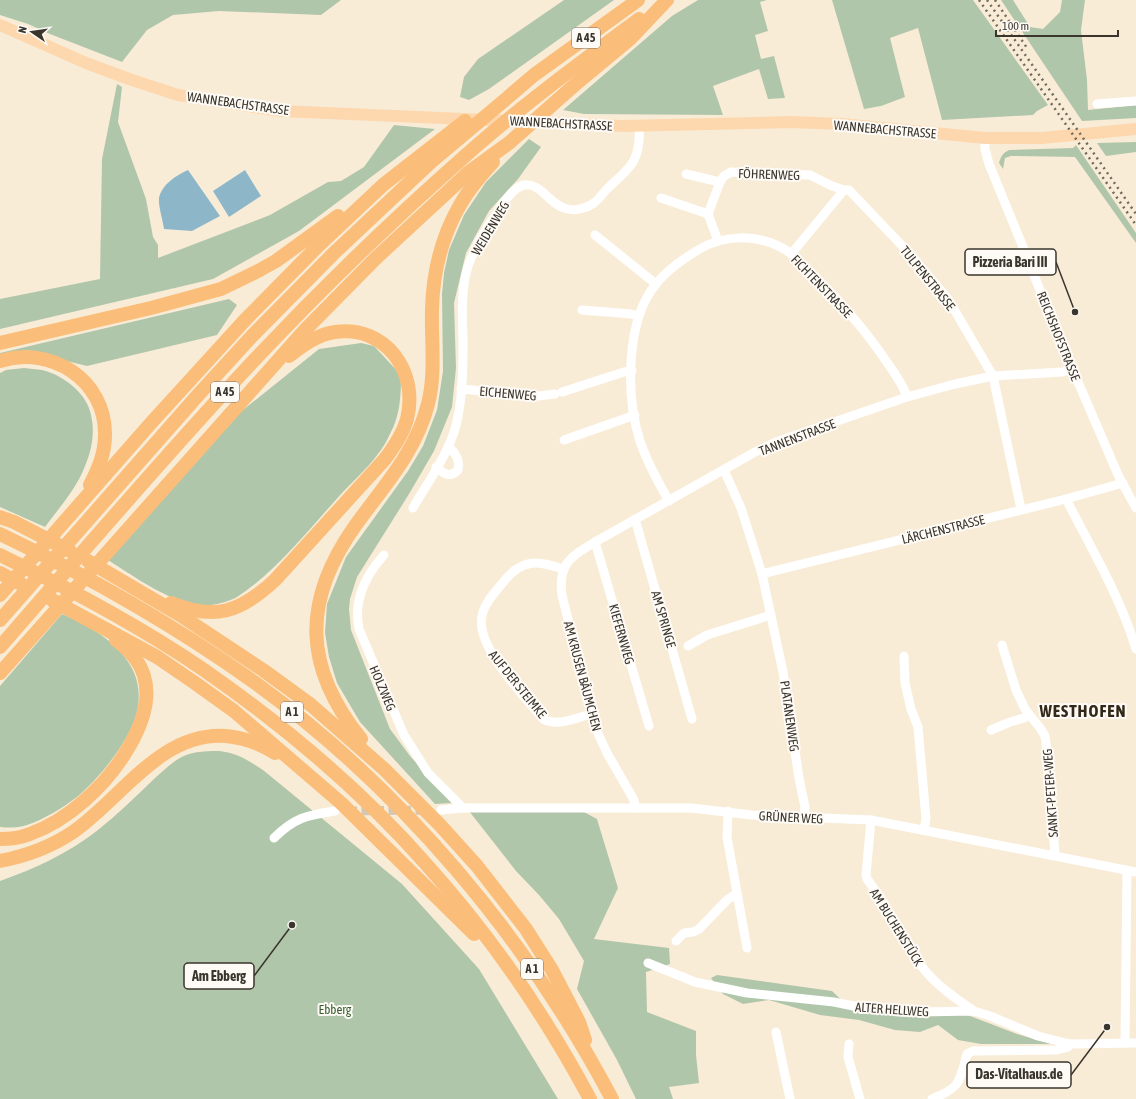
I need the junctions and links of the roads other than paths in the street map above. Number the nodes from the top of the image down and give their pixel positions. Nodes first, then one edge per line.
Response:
1 (638, 0) edge
2 (666, 0) edge
3 (0, 25) edge
4 (500, 98) junction
5 (1136, 101) edge
6 (1097, 104) dead end
7 (640, 126) junction
8 (1136, 129) edge
9 (985, 138) junction
10 (509, 143) junction
11 (686, 174) dead end
12 (720, 182) junction
13 (383, 185) junction
14 (844, 190) junction
15 (661, 198) dead end
16 (708, 214) junction
17 (596, 235) dead end
18 (718, 241) junction
19 (792, 253) junction
20 (656, 284) junction
21 (582, 310) dead end
22 (638, 316) junction
23 (0, 343) edge
24 (0, 361) edge
25 (1072, 369) junction
26 (632, 371) junction
27 (993, 376) junction
28 (251, 389) junction
29 (461, 389) junction
30 (907, 397) junction
31 (635, 415) junction
32 (564, 440) dead end
33 (448, 447) junction
34 (436, 467) junction
35 (724, 470) junction
36 (1123, 483) junction
37 (1066, 499) junction
38 (81, 501) junction
39 (669, 501) junction
40 (412, 508) dead end
41 (1136, 508) edge
42 (1021, 509) junction
43 (0, 514) edge
44 (0, 517) edge
45 (635, 520) junction
46 (14, 522) junction
47 (0, 534) edge
48 (595, 542) junction
49 (384, 555) dead end
50 (6, 558) edge
51 (563, 569) junction
52 (0, 573) edge
53 (762, 574) junction
54 (560, 584) joint
55 (134, 587) junction
56 (0, 595) edge
57 (771, 615) junction
58 (87, 619) junction
59 (0, 620) edge
60 (1002, 645) dead end
61 (688, 646) dead end
62 (0, 647) edge
63 (1136, 649) edge
64 (904, 656) dead end
65 (0, 673) edge
66 (591, 714) junction
67 (1029, 715) junction
68 (692, 720) dead end
69 (648, 726) dead end
70 (991, 730) dead end
71 (384, 769) junction
72 (312, 777) junction
73 (463, 808) junction
74 (635, 808) junction
75 (441, 810) dead end
76 (335, 811) dead end
77 (728, 811) junction
78 (804, 818) junction
79 (871, 820) junction
80 (924, 830) junction
81 (274, 838) dead end
82 (0, 839) edge
83 (1054, 855) junction
84 (0, 861) edge
85 (1132, 871) edge
86 (736, 894) junction
87 (676, 941) dead end
88 (747, 948) dead end
89 (648, 964) dead end
90 (508, 966) junction
91 (974, 1011) junction
92 (776, 1032) dead end
93 (1136, 1042) edge
94 (1125, 1043) junction
95 (849, 1044) dead end
96 (1070, 1044) junction
97 (593, 1063) junction
98 (590, 1099) edge
99 (612, 1099) edge
100 (790, 1099) edge
101 (860, 1099) edge
102 (932, 1099) edge

1 - 4 highway, A 45
2 - 10 highway
2 - 62 highway, A 45
3 - 7 main road, WANNEBACHSTRASSE
4 - 13 highway
4 - 59 highway, A 45
5 - 6 street
7 - 9 main road, WANNEBACHSTRASSE
7 - 29 street, WEIDENWEG
8 - 9 main road, WANNEBACHSTRASSE
9 - 25 street, REICHSHOFSTRASSE
10 - 28 highway
10 - 71 highway
11 - 12 street, FÖHRENWEG
12 - 14 street, FÖHRENWEG
12 - 16 street, FÖHRENWEG
13 - 23 highway
13 - 38 highway
14 - 19 street
14 - 27 street, TULPENSTRASSE
15 - 16 street
16 - 18 street
17 - 20 street
18 - 19 street, FICHTENSTRASSE
18 - 20 street, FICHTENSTRASSE
19 - 30 street, FICHTENSTRASSE
20 - 22 street, FICHTENSTRASSE
21 - 22 street
22 - 26 street, FICHTENSTRASSE
24 - 38 highway
25 - 27 street, TANNENSTRASSE
25 - 36 street, REICHSHOFSTRASSE
26 - 29 street, EICHENWEG
26 - 31 street, FICHTENSTRASSE
27 - 30 street, TANNENSTRASSE
27 - 42 street, TULPENSTRASSE
28 - 55 highway
28 - 65 highway
29 - 33 street, WEIDENWEG
30 - 35 street, TANNENSTRASSE
31 - 32 street
31 - 39 street, FICHTENSTRASSE
33 - 34 street, WEIDENWEG
33 - 34 street
34 - 40 street, WEIDENWEG
35 - 39 street, TANNENSTRASSE
35 - 53 street, PLATANENWEG
36 - 37 street, LÄRCHENSTRASSE
36 - 41 street, REICHSHOFSTRASSE
37 - 42 street, LÄRCHENSTRASSE
37 - 63 street
38 - 56 highway
39 - 45 street, TANNENSTRASSE
42 - 53 street, LÄRCHENSTRASSE
43 - 46 highway
44 - 46 highway
45 - 48 street, TANNENSTRASSE
45 - 68 street, AM SPRINGE
46 - 55 highway
47 - 97 highway, A 1
48 - 51 street, TANNENSTRASSE
48 - 69 street, KIEFERNWEG
49 - 73 street, HOLZWEG
50 - 90 highway, A 1
51 - 54 street, TANNENSTRASSE
51 - 66 street, AUF DER STEIMKE
52 - 58 highway
53 - 57 street, PLATANENWEG
54 - 66 street, AM KRUSEN BÄUMCHEN
55 - 71 highway
57 - 61 street
57 - 78 street, PLATANENWEG
58 - 72 highway
58 - 82 highway
60 - 67 street, SANKT-PETER-WEG
64 - 80 street
66 - 74 street, AM KRUSEN BÄUMCHEN
67 - 70 street
67 - 83 street, SANKT-PETER-WEG
71 - 97 highway
72 - 84 highway
72 - 90 highway
73 - 74 street, GRÜNER WEG
73 - 75 street, GRÜNER WEG
74 - 77 street, GRÜNER WEG
76 - 81 street
77 - 78 street, GRÜNER WEG
77 - 86 street
78 - 79 street, GRÜNER WEG
79 - 80 street, GRÜNER WEG
79 - 91 street, AM BUCHENSTÜCK
80 - 83 street, GRÜNER WEG
83 - 85 street, GRÜNER WEG
85 - 94 street
86 - 87 street
86 - 88 street
89 - 91 street, ALTER HELLWEG
90 - 98 highway, A 1
91 - 96 street, ALTER HELLWEG
92 - 100 street
93 - 94 street, ALTER HELLWEG
94 - 96 street, ALTER HELLWEG
95 - 101 street
96 - 102 street
97 - 99 highway, A 1

